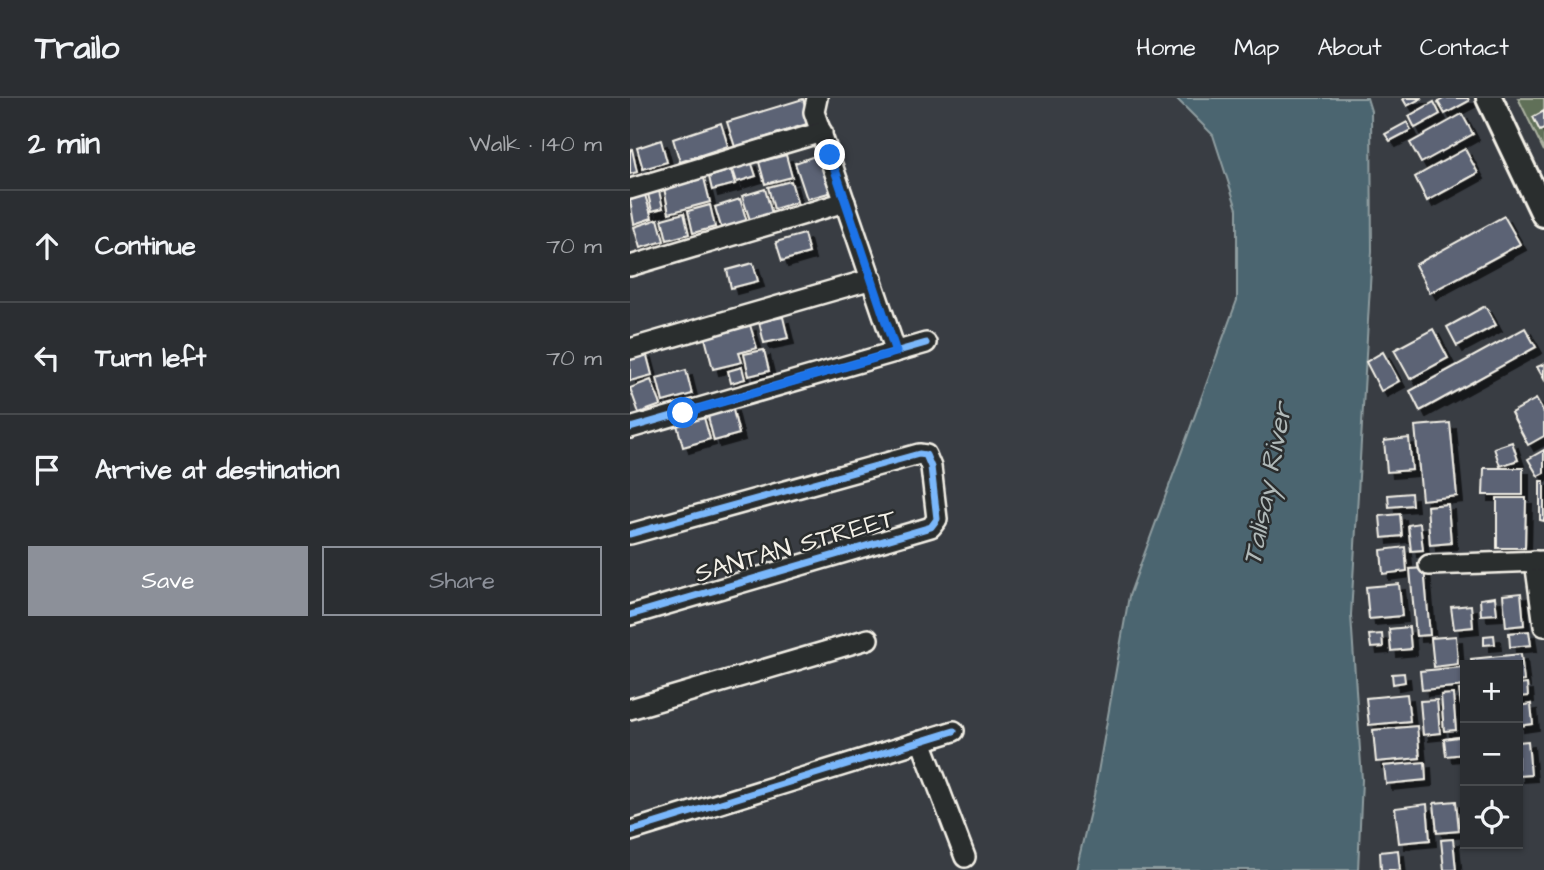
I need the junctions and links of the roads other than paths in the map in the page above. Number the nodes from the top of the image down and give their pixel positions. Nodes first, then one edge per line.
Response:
1 (817, 98) edge
2 (1489, 98) edge
3 (822, 132) junction
4 (630, 189) edge
5 (845, 202) junction
6 (1544, 214) edge
7 (630, 266) edge
8 (872, 279) junction
9 (926, 343) dead end
10 (630, 349) edge
11 (896, 352) junction
12 (630, 428) edge
13 (630, 534) edge
14 (1540, 561) edge
15 (1429, 565) dead end
16 (630, 615) edge
17 (1544, 626) edge
18 (868, 639) dead end
19 (630, 709) edge
20 (954, 731) dead end
21 (921, 741) junction
22 (630, 831) edge
23 (965, 857) dead end

1 - 3 street
2 - 6 street
3 - 4 street
3 - 5 street
5 - 7 street
5 - 8 street
8 - 10 street
8 - 11 street
9 - 11 street
11 - 12 street
13 - 16 street, SANTAN STREET
14 - 15 street
14 - 17 street
18 - 19 street
20 - 21 street
21 - 22 street
21 - 23 street

